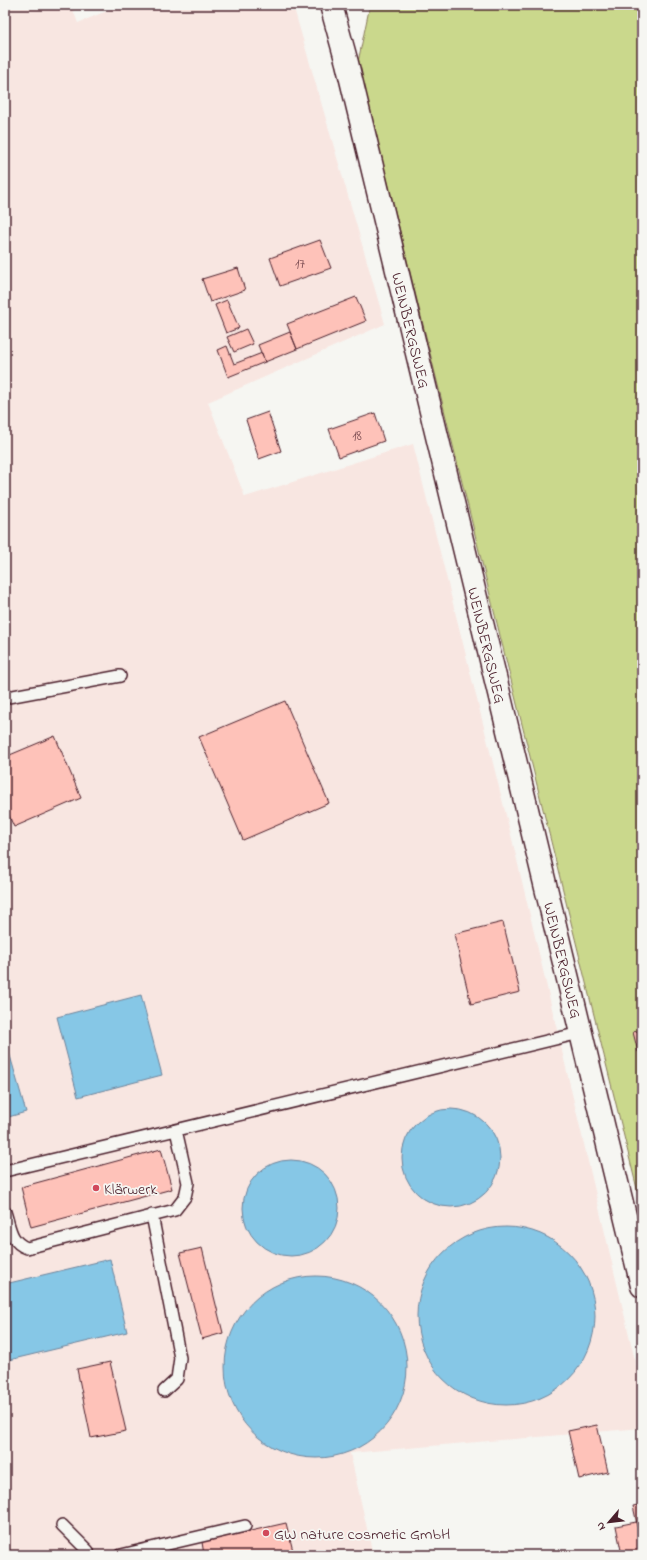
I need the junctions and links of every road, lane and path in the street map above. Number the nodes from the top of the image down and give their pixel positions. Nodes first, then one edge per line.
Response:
1 (331, 5) edge
2 (120, 676) dead end
3 (5, 693) edge
4 (580, 1033) junction
5 (176, 1130) junction
6 (5, 1171) edge
7 (5, 1212) edge
8 (152, 1215) junction
9 (642, 1286) edge
10 (164, 1392) dead end
11 (62, 1525) dead end
12 (245, 1526) dead end
13 (89, 1555) edge
14 (121, 1555) edge

1 - 4 street, WEINBERGSWEG
2 - 3 lane
4 - 5 lane
4 - 9 street, WEINBERGSWEG
5 - 6 lane
5 - 8 lane
7 - 8 lane
8 - 10 lane
11 - 13 lane
12 - 14 lane

